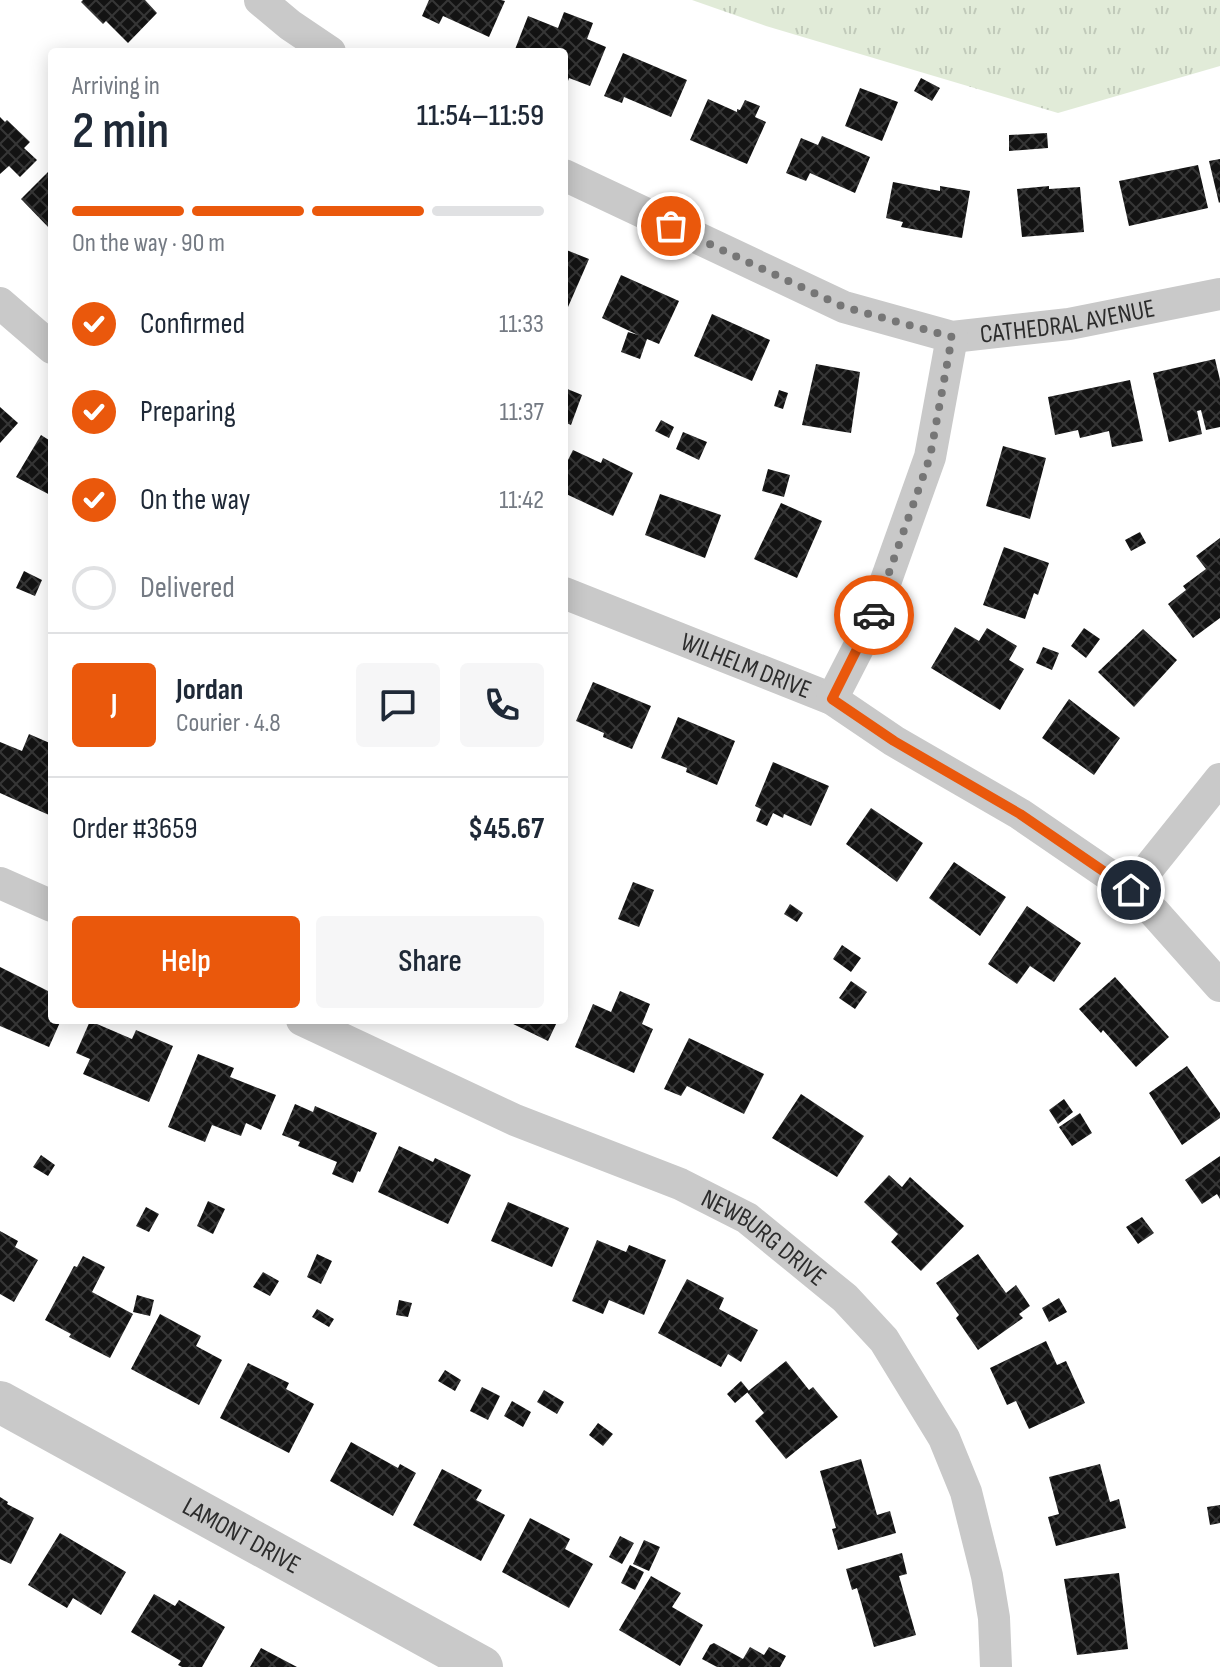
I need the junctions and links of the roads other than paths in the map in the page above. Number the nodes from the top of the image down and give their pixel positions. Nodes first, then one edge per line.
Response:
1 (260, 0) edge
2 (324, 48) edge
3 (568, 177) edge
4 (1220, 294) edge
5 (0, 303) edge
6 (952, 337) junction
7 (48, 345) edge
8 (568, 595) edge
9 (832, 699) junction
10 (1220, 779) edge
11 (0, 883) edge
12 (1131, 890) junction
13 (48, 904) edge
14 (1220, 986) edge
15 (311, 1024) edge
16 (0, 1402) edge
17 (482, 1667) edge
18 (996, 1667) edge

1 - 2 street
3 - 6 street, CATHEDRAL AVENUE
4 - 6 street, CATHEDRAL AVENUE
5 - 7 street
6 - 9 street
8 - 9 street, WILHELM DRIVE
9 - 12 street, WILHELM DRIVE
10 - 12 street
11 - 13 street
12 - 14 street, WILHELM DRIVE
15 - 18 street, NEWBURG DRIVE
16 - 17 street, LAMONT DRIVE

